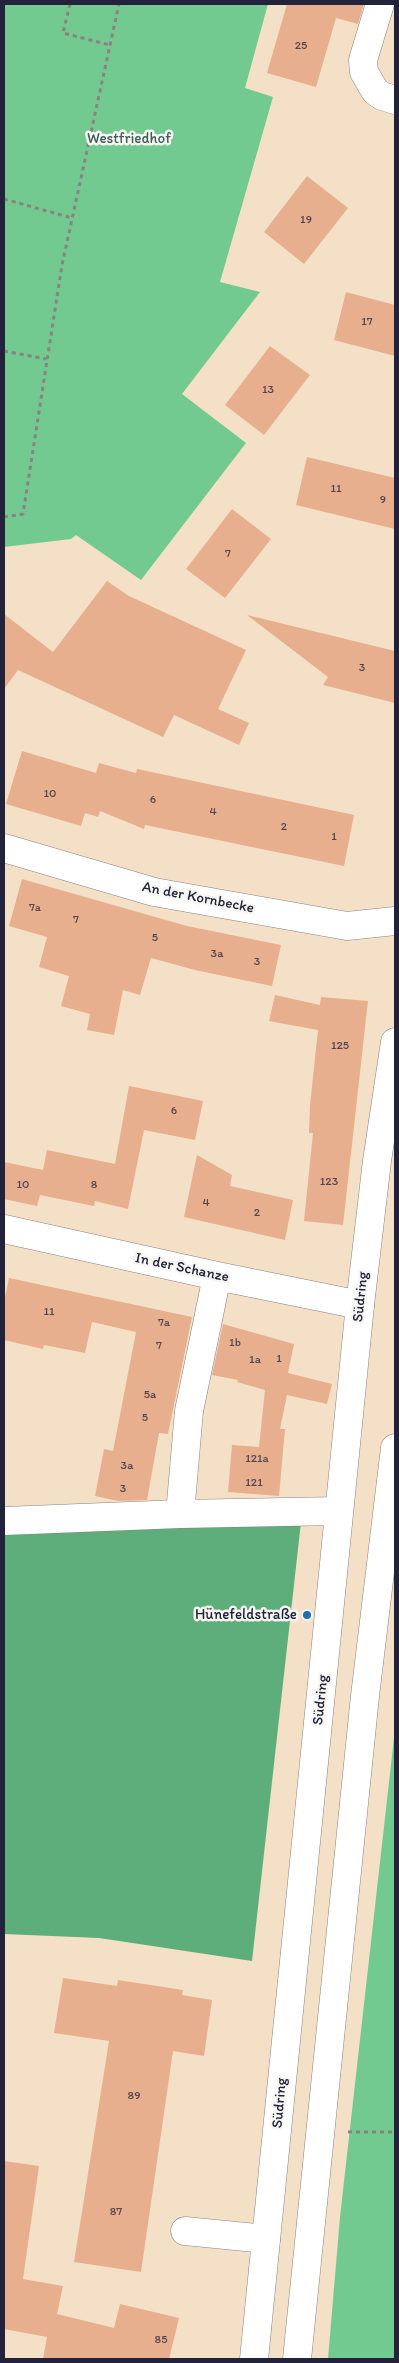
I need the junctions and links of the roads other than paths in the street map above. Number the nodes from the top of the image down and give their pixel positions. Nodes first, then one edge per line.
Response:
1 (380, 4) edge
2 (395, 100) edge
3 (4, 848) edge
4 (395, 921) edge
5 (395, 1042) edge
6 (4, 1228) edge
7 (217, 1276) junction
8 (360, 1305) junction
9 (395, 1448) edge
10 (338, 1512) junction
11 (180, 1514) junction
12 (4, 1521) edge
13 (185, 2231) dead end
14 (266, 2238) junction
15 (254, 2359) edge
16 (297, 2359) edge

1 - 2 main road
3 - 4 main road, An der Kornbecke
5 - 8 main road, Südring
6 - 7 main road, In der Schanze
7 - 8 main road, In der Schanze
7 - 11 main road
8 - 10 main road, Südring
9 - 16 main road
10 - 11 main road
10 - 14 main road, Südring
11 - 12 main road
13 - 14 main road
14 - 15 main road, Südring

